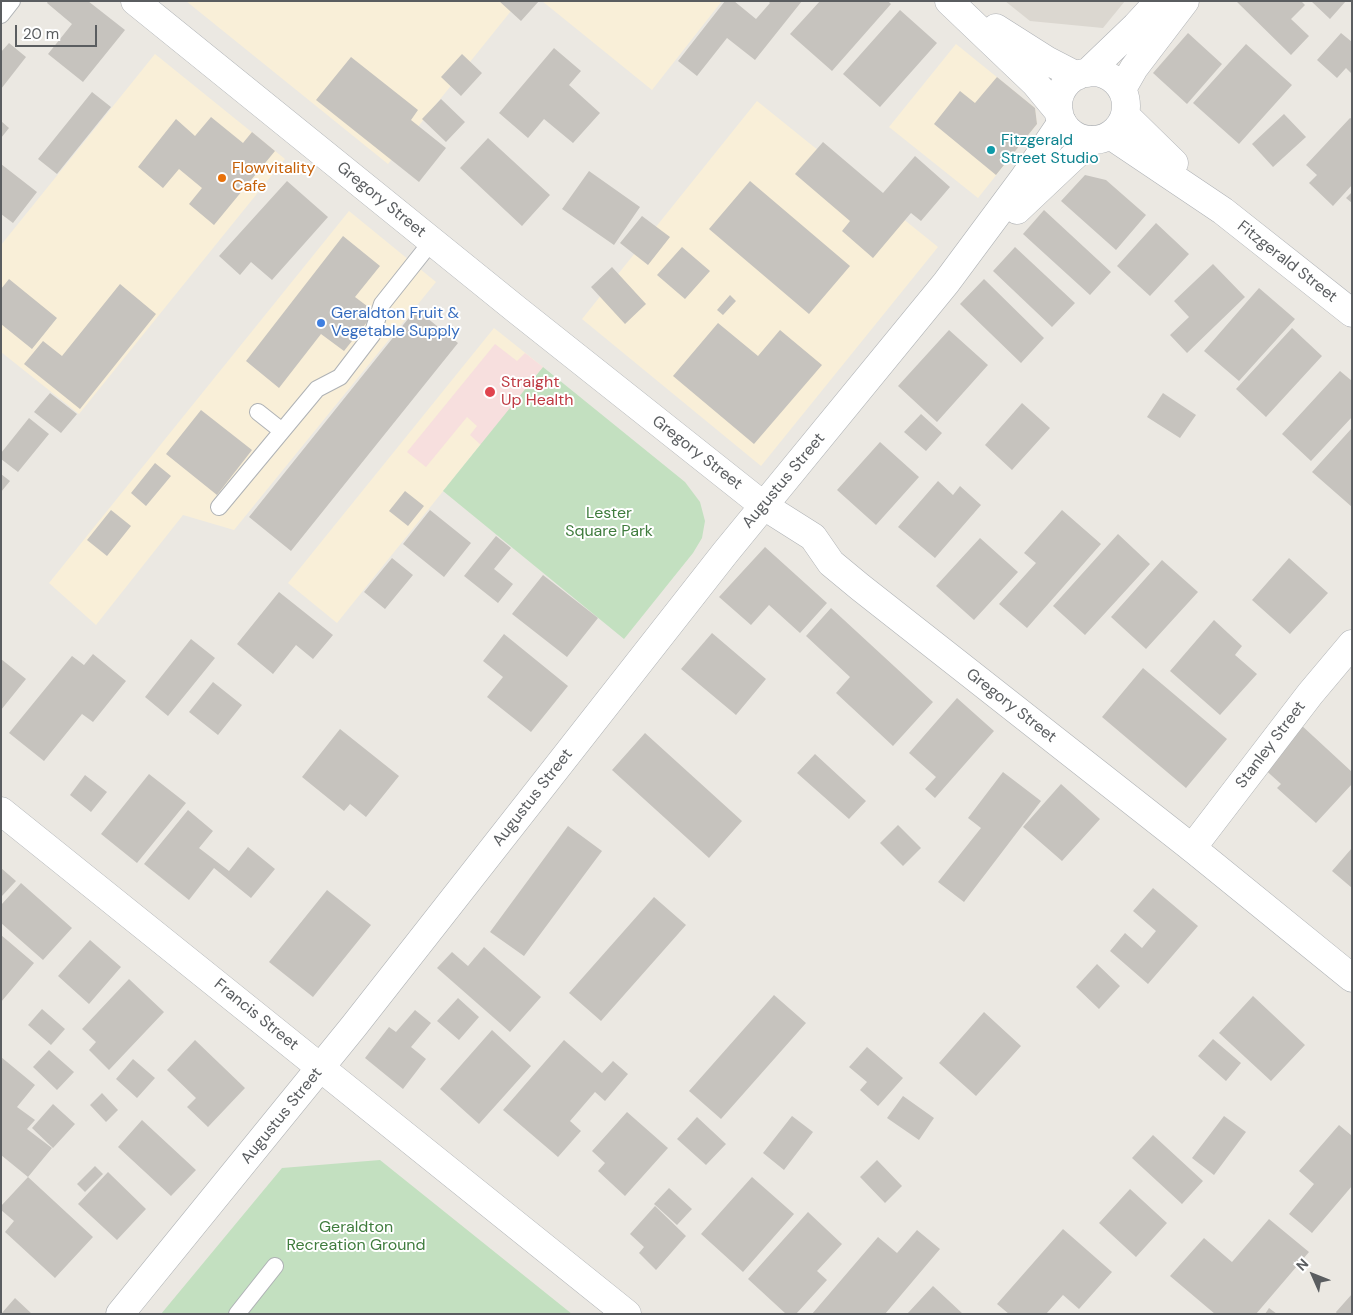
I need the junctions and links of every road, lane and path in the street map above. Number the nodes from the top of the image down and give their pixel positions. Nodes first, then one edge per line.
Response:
1 (12, 1) edge
2 (135, 1) edge
3 (951, 1) edge
4 (1159, 1) edge
5 (1185, 1) edge
6 (1, 15) edge
7 (1082, 74) junction
8 (1060, 117) junction
9 (1112, 120) junction
10 (432, 242) junction
11 (946, 283) junction
12 (1352, 313) edge
13 (258, 412) dead end
14 (282, 431) junction
15 (764, 506) junction
16 (219, 507) dead end
17 (1352, 644) edge
18 (1, 811) edge
19 (1192, 848) junction
20 (1352, 978) edge
21 (321, 1068) junction
22 (275, 1266) dead end
23 (120, 1314) edge
24 (237, 1314) edge
25 (626, 1314) edge

1 - 6 lane
2 - 10 street, Gregory Street
3 - 7 street
3 - 8 street
4 - 7 street
5 - 9 street, Augustus Street
7 - 8 street
7 - 9 street
8 - 9 street
8 - 11 street, Augustus Street
9 - 11 street, Augustus Street
9 - 12 street, Fitzgerald Street
10 - 14 lane
10 - 15 street, Gregory Street
11 - 15 street, Augustus Street
13 - 14 lane
14 - 16 lane
15 - 19 street, Gregory Street
15 - 21 street, Augustus Street
17 - 19 street, Stanley Street
18 - 21 street, Francis Street
19 - 20 street, Gregory Street
21 - 23 street, Augustus Street
21 - 25 street, Francis Street
22 - 24 lane

